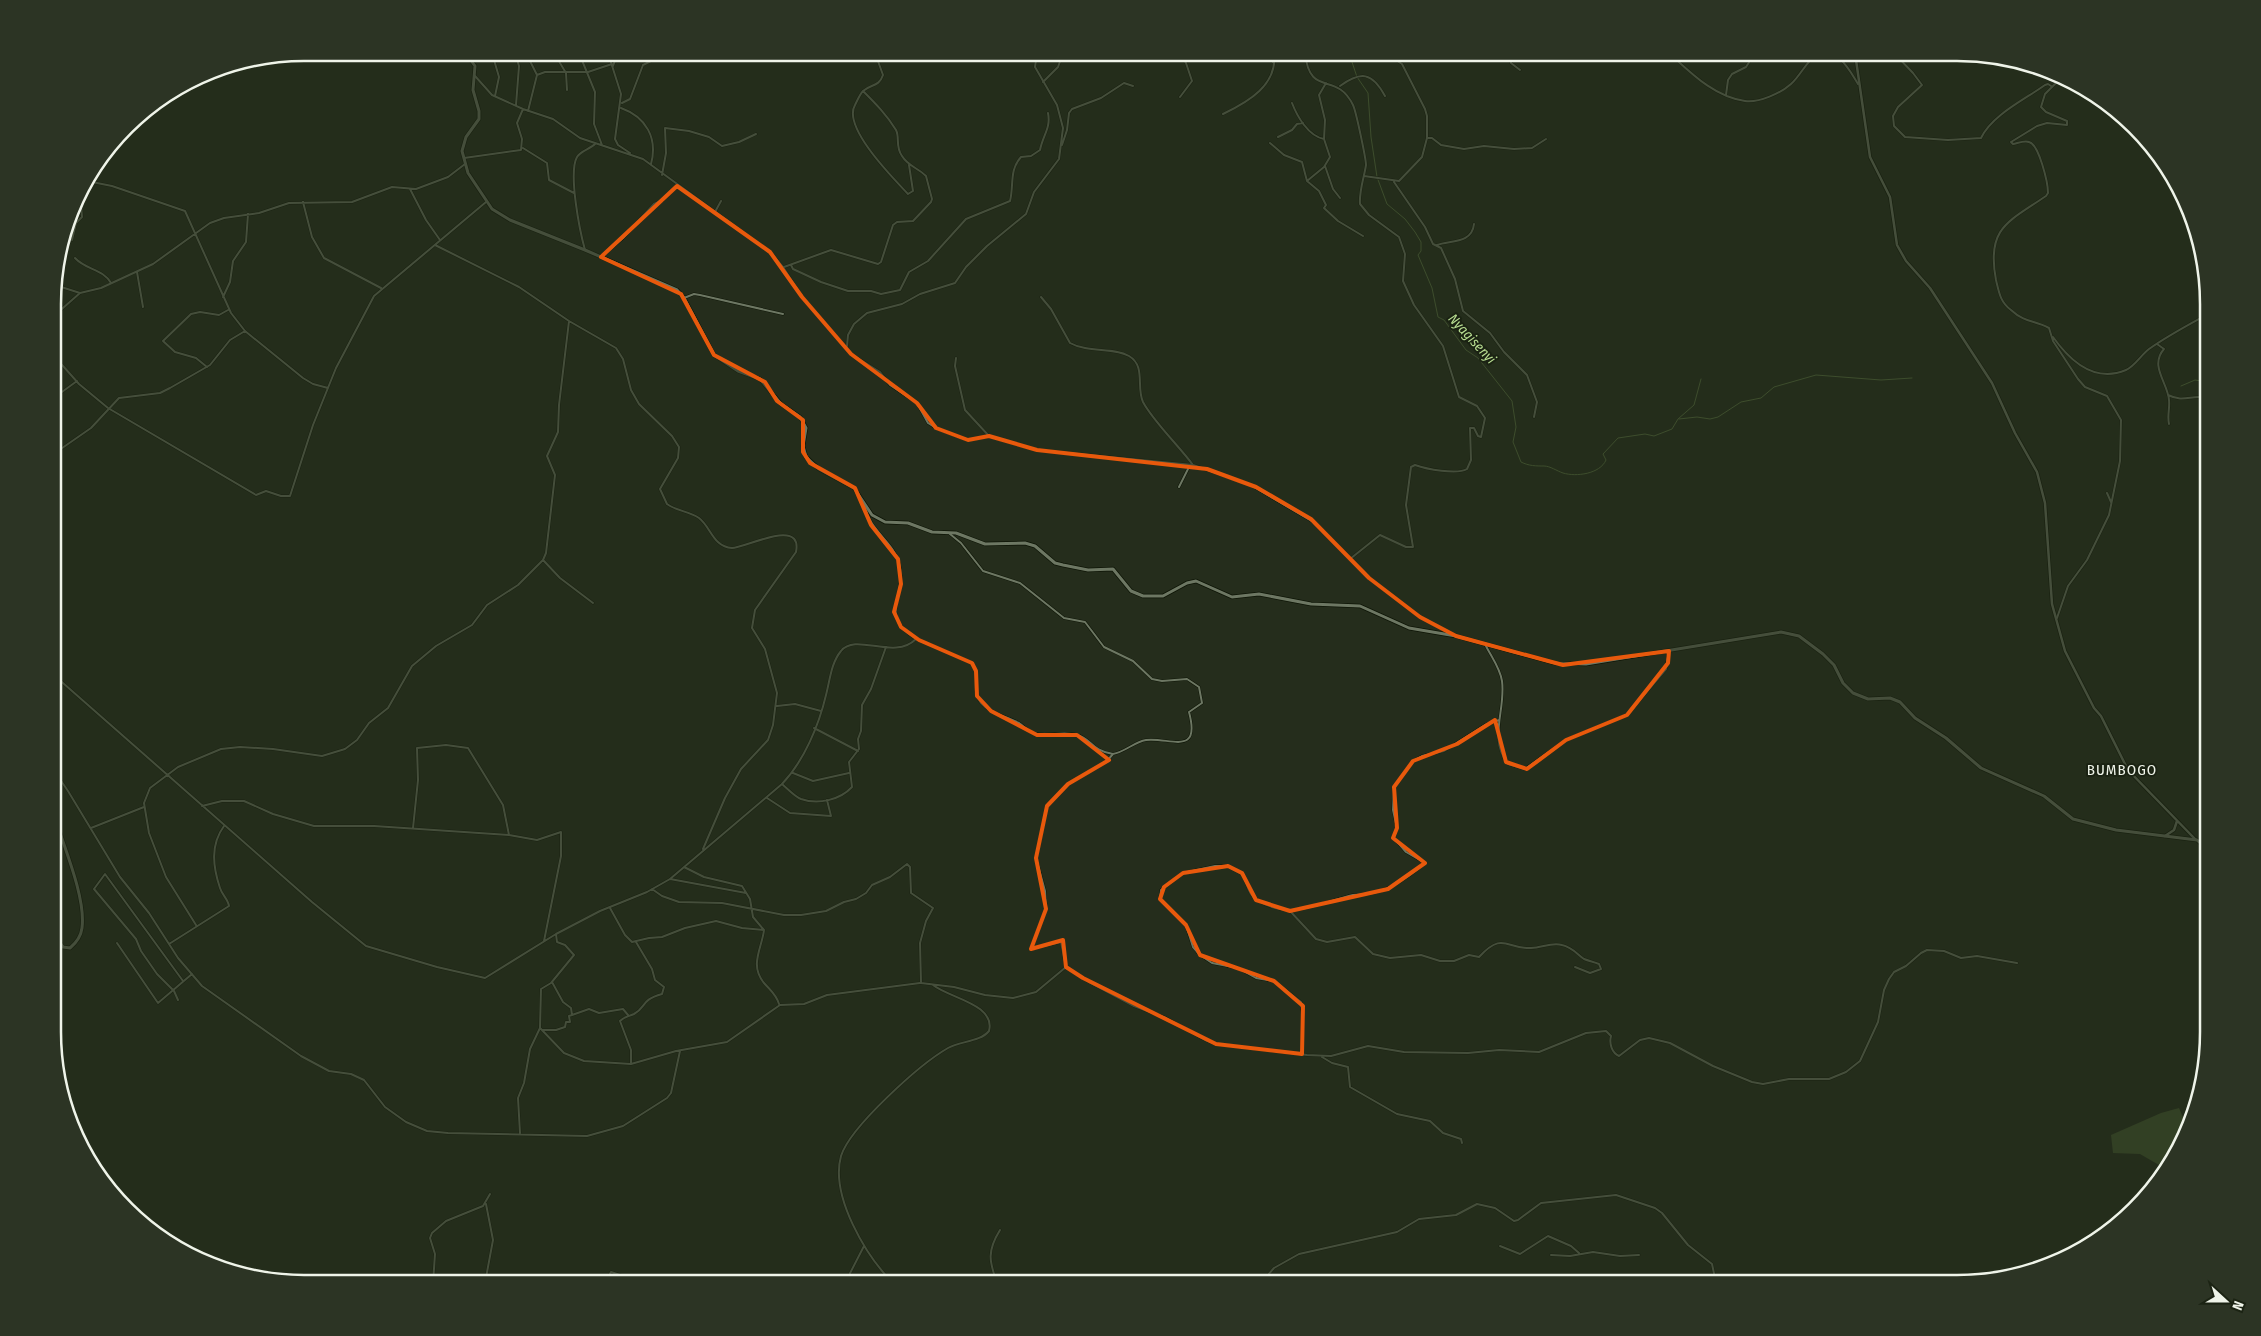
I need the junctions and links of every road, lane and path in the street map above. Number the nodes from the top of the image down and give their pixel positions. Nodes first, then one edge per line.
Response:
1 (471, 61) edge
2 (495, 61) edge
3 (518, 61) edge
4 (530, 61) edge
5 (559, 61) edge
6 (583, 61) edge
7 (611, 61) edge
8 (614, 61) edge
9 (650, 61) edge
10 (878, 61) edge
11 (1035, 61) edge
12 (1060, 61) edge
13 (1184, 61) edge
14 (1307, 61) edge
15 (1398, 61) edge
16 (1511, 61) edge
17 (1678, 61) edge
18 (1750, 61) edge
19 (1808, 61) edge
20 (1842, 61) edge
21 (1856, 61) edge
22 (1902, 61) edge
23 (1275, 62) edge
24 (612, 65) junction
25 (1520, 70) dead end
26 (588, 72) junction
27 (566, 73) junction
28 (537, 75) junction
29 (476, 76) junction
30 (1043, 82) dead end
31 (2056, 82) edge
32 (1326, 84) junction
33 (1858, 84) junction
34 (1133, 86) dead end
35 (1340, 86) junction
36 (2051, 86) junction
37 (567, 90) dead end
38 (863, 91) junction
39 (495, 96) junction
40 (1384, 96) dead end
41 (1726, 96) junction
42 (1180, 97) dead end
43 (622, 103) junction
44 (1292, 103) dead end
45 (516, 105) junction
46 (621, 108) junction
47 (523, 109) junction
48 (528, 111) junction
49 (1048, 113) dead end
50 (1223, 114) dead end
51 (1303, 123) junction
52 (756, 134) dead end
53 (1278, 137) dead end
54 (1427, 138) junction
55 (1324, 139) junction
56 (1546, 139) dead end
57 (1270, 143) dead end
58 (595, 144) junction
59 (602, 145) junction
60 (522, 147) junction
61 (1061, 147) junction
62 (635, 155) junction
63 (463, 158) junction
64 (1059, 159) junction
65 (465, 164) junction
66 (651, 164) junction
67 (1060, 165) dead end
68 (910, 166) junction
69 (1325, 166) junction
70 (662, 175) junction
71 (1364, 176) junction
72 (1307, 181) junction
73 (94, 182) edge
74 (1394, 182) junction
75 (678, 186) junction
76 (410, 189) junction
77 (574, 193) junction
78 (1340, 198) dead end
79 (721, 201) dead end
80 (303, 202) junction
81 (486, 202) junction
82 (81, 208) edge
83 (714, 212) junction
84 (248, 214) junction
85 (1474, 224) dead end
86 (194, 234) junction
87 (1364, 236) dead end
88 (72, 240) dead end
89 (440, 240) junction
90 (435, 245) junction
91 (1438, 245) junction
92 (585, 250) junction
93 (601, 257) junction
94 (75, 258) dead end
95 (791, 264) junction
96 (783, 267) junction
97 (137, 272) junction
98 (111, 283) junction
99 (62, 287) edge
100 (382, 289) junction
101 (80, 293) junction
102 (1041, 297) dead end
103 (222, 298) junction
104 (684, 298) junction
105 (143, 307) dead end
106 (61, 310) edge
107 (228, 310) junction
108 (783, 314) dead end
109 (2200, 319) edge
110 (569, 321) junction
111 (245, 330) junction
112 (2051, 334) junction
113 (2157, 344) junction
114 (846, 347) junction
115 (956, 358) dead end
116 (61, 364) edge
117 (207, 367) junction
118 (76, 381) junction
119 (328, 388) junction
120 (61, 393) edge
121 (2168, 395) junction
122 (2200, 396) edge
123 (108, 408) junction
124 (1534, 418) dead end
125 (2169, 424) dead end
126 (990, 436) junction
127 (61, 450) edge
128 (1192, 465) junction
129 (1179, 486) dead end
130 (2107, 493) dead end
131 (864, 504) junction
132 (2112, 504) junction
133 (950, 534) junction
134 (1350, 559) junction
135 (543, 560) junction
136 (593, 603) dead end
137 (2056, 619) junction
138 (1456, 636) junction
139 (916, 639) junction
140 (1486, 644) junction
141 (886, 647) junction
142 (1669, 652) junction
143 (61, 681) edge
144 (776, 706) junction
145 (821, 711) junction
146 (1499, 720) junction
147 (814, 728) junction
148 (858, 751) junction
149 (1114, 754) junction
150 (793, 773) junction
151 (849, 773) junction
152 (166, 775) junction
153 (61, 781) edge
154 (782, 784) junction
155 (767, 798) junction
156 (827, 800) junction
157 (202, 806) junction
158 (144, 807) junction
159 (2176, 820) junction
160 (224, 826) junction
161 (91, 828) junction
162 (413, 829) junction
163 (509, 835) junction
164 (2165, 836) junction
165 (61, 837) edge
166 (2197, 840) junction
167 (2200, 843) edge
168 (703, 849) junction
169 (684, 867) junction
170 (670, 879) junction
171 (652, 889) junction
172 (746, 893) junction
173 (610, 908) junction
174 (752, 908) junction
175 (1290, 911) junction
176 (196, 925) junction
177 (764, 930) junction
178 (556, 934) junction
179 (544, 941) junction
180 (636, 942) junction
181 (117, 943) dead end
182 (169, 944) junction
183 (61, 945) edge
184 (2017, 963) dead end
185 (1066, 966) junction
186 (1575, 967) dead end
187 (192, 974) junction
188 (183, 981) junction
189 (552, 982) junction
190 (921, 983) junction
191 (933, 985) junction
192 (174, 991) junction
193 (178, 1000) dead end
194 (780, 1005) junction
195 (628, 1014) junction
196 (572, 1015) junction
197 (541, 1029) junction
198 (680, 1051) junction
199 (1302, 1054) junction
200 (1320, 1056) junction
201 (632, 1064) junction
202 (520, 1134) junction
203 (1462, 1143) dead end
204 (490, 1194) dead end
205 (486, 1204) junction
206 (1000, 1230) dead end
207 (864, 1246) junction
208 (1500, 1246) dead end
209 (1579, 1253) junction
210 (1551, 1255) dead end
211 (1639, 1255) dead end
212 (434, 1275) edge
213 (487, 1275) edge
214 (607, 1275) edge
215 (618, 1275) edge
216 (849, 1275) edge
217 (887, 1275) edge
218 (995, 1275) edge
219 (1267, 1275) edge
220 (1714, 1275) edge

1 - 29 main road
2 - 39 street
3 - 45 street
4 - 28 street
5 - 27 street
6 - 26 street
7 - 24 street
8 - 24 street
9 - 43 street
10 - 38 street
11 - 61 street
12 - 30 street
13 - 42 street
14 - 32 street
15 - 54 street
16 - 25 street
17 - 41 street
18 - 41 street
19 - 41 street
20 - 33 street
21 - 33 street
22 - 36 street
23 - 50 street
24 - 26 street
24 - 43 street
26 - 27 street
26 - 59 street
27 - 28 street
27 - 37 street
28 - 48 street
29 - 39 street
29 - 63 main road
31 - 36 street
32 - 35 street
32 - 55 street
33 - 137 street
34 - 61 street
35 - 40 street
35 - 71 street
36 - 112 street
38 - 68 street
38 - 68 street
39 - 45 street
43 - 46 street
44 - 51 street
45 - 47 street
46 - 62 street
46 - 66 street
47 - 48 street
47 - 60 street
48 - 58 street
49 - 95 street
51 - 53 street
51 - 55 street
52 - 70 street
54 - 56 street
54 - 74 street
55 - 69 street
57 - 72 street
58 - 59 street
58 - 77 street
59 - 62 street
60 - 63 street
60 - 77 street
61 - 64 street
62 - 66 street
63 - 65 main road
64 - 67 street
64 - 114 street
65 - 76 street
65 - 81 main road
66 - 70 street
68 - 95 street
69 - 72 street
69 - 78 street
70 - 75 street
71 - 74 street
71 - 134 street
72 - 87 street
73 - 86 street
74 - 91 street
75 - 83 street
75 - 93 street
76 - 80 street
76 - 89 street
77 - 92 street
79 - 83 street
80 - 84 street
80 - 100 street
81 - 89 street
81 - 92 main road
82 - 88 street
83 - 96 street
84 - 86 street
84 - 103 street
85 - 91 street
86 - 97 street
86 - 103 street
89 - 90 street
90 - 100 street
90 - 110 street
91 - 124 street
92 - 93 main road
93 - 104 main road
94 - 98 street
95 - 96 street
96 - 114 street
97 - 98 street
97 - 105 street
98 - 101 street
99 - 101 street
100 - 119 street
101 - 106 street
102 - 128 street
103 - 107 street
104 - 108 street
104 - 131 main road
107 - 111 street
107 - 117 street
109 - 113 street
110 - 135 street
110 - 144 street
111 - 117 street
111 - 119 street
112 - 113 street
112 - 132 street
113 - 121 street
114 - 126 street
115 - 126 street
116 - 118 street
117 - 123 street
118 - 120 street
118 - 123 street
119 - 123 street
121 - 122 street
121 - 125 street
123 - 127 street
126 - 128 street
128 - 129 street
128 - 134 street
130 - 132 street
131 - 133 main road
131 - 139 street
132 - 137 street
133 - 138 main road
133 - 149 street
134 - 138 street
135 - 136 street
135 - 152 street
137 - 159 street
138 - 140 main road
139 - 141 street
139 - 149 street
140 - 142 main road
140 - 146 street
141 - 145 street
141 - 148 street
142 - 146 street
142 - 164 main road
143 - 152 street
144 - 145 street
144 - 168 street
145 - 147 street
146 - 175 street
147 - 148 street
147 - 150 street
148 - 151 street
149 - 185 street
150 - 151 street
150 - 154 street
151 - 156 street
152 - 157 street
152 - 158 street
153 - 161 street
154 - 155 street
154 - 156 street
155 - 156 street
155 - 168 street
157 - 160 street
157 - 162 street
158 - 161 street
158 - 176 street
159 - 164 street
159 - 166 street
160 - 176 street
160 - 179 street
161 - 182 street
162 - 163 street
162 - 163 street
163 - 179 street
164 - 166 main road
165 - 183 main road
166 - 167 main road
168 - 169 street
169 - 170 street
169 - 172 street
170 - 171 street
170 - 172 street
171 - 173 street
171 - 174 street
172 - 174 street
173 - 178 street
173 - 180 street
174 - 177 street
174 - 190 street
175 - 186 street
175 - 199 street
176 - 182 street
177 - 180 street
177 - 194 street
178 - 179 street
178 - 189 street
180 - 195 street
181 - 192 street
182 - 187 street
184 - 200 street
185 - 191 street
185 - 199 street
187 - 188 street
187 - 202 street
188 - 192 street
188 - 192 street
189 - 196 street
189 - 197 street
190 - 191 street
190 - 194 street
191 - 207 street
192 - 193 street
194 - 198 street
195 - 196 street
195 - 201 street
196 - 197 street
197 - 201 street
197 - 202 street
198 - 201 street
198 - 202 street
199 - 200 street
200 - 203 street
204 - 205 street
205 - 212 street
205 - 213 street
206 - 218 street
207 - 216 street
207 - 217 street
208 - 209 street
209 - 210 street
209 - 211 street
214 - 215 street
219 - 220 street

